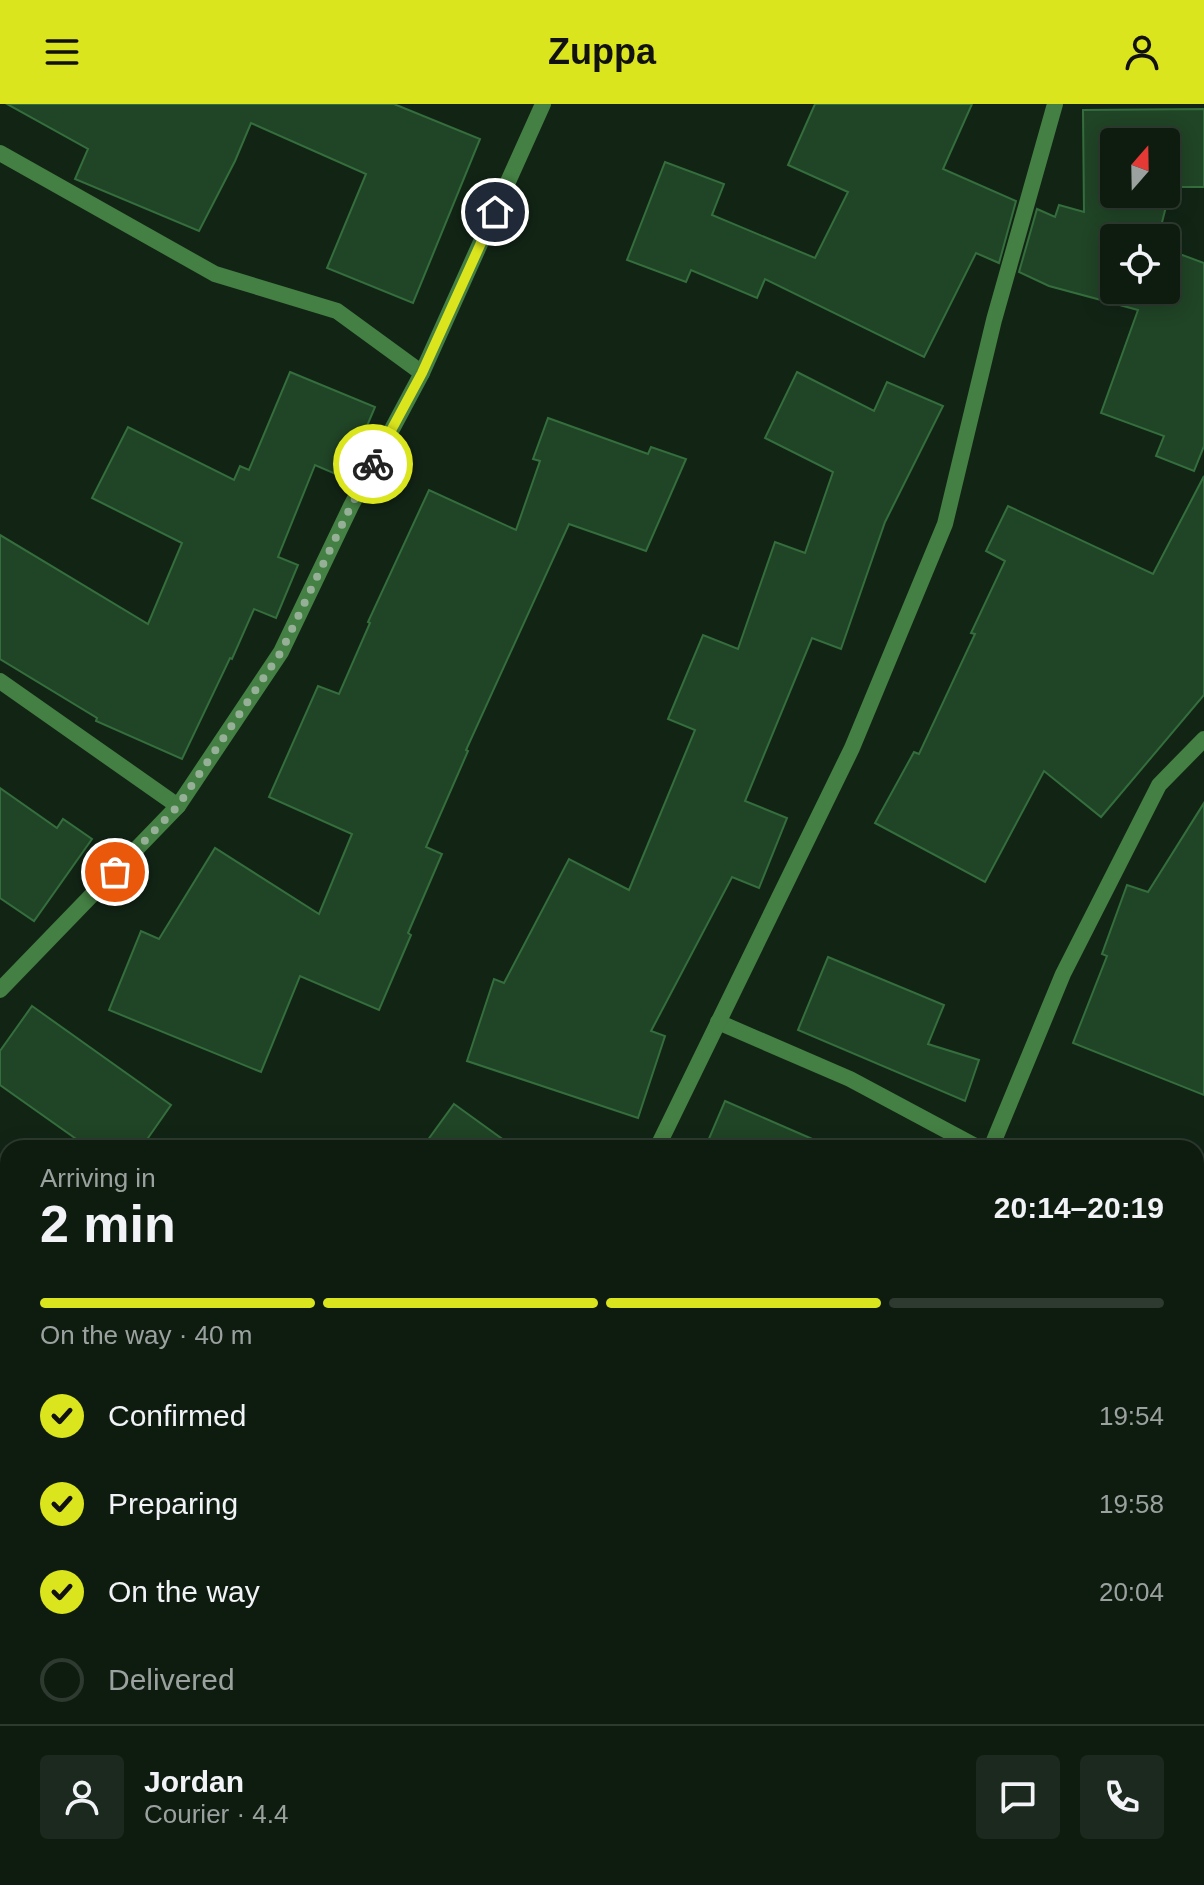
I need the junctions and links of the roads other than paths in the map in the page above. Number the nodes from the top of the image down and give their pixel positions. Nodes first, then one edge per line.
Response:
1 (543, 104) edge
2 (1055, 104) edge
3 (0, 153) edge
4 (422, 373) junction
5 (0, 681) edge
6 (1204, 739) edge
7 (178, 806) junction
8 (0, 990) edge
9 (718, 1022) junction
10 (661, 1140) edge
11 (964, 1140) edge
12 (994, 1140) edge

1 - 4 street
2 - 9 street
3 - 4 street
4 - 7 street
5 - 7 street
6 - 12 street
7 - 8 street
9 - 10 street
9 - 11 street

